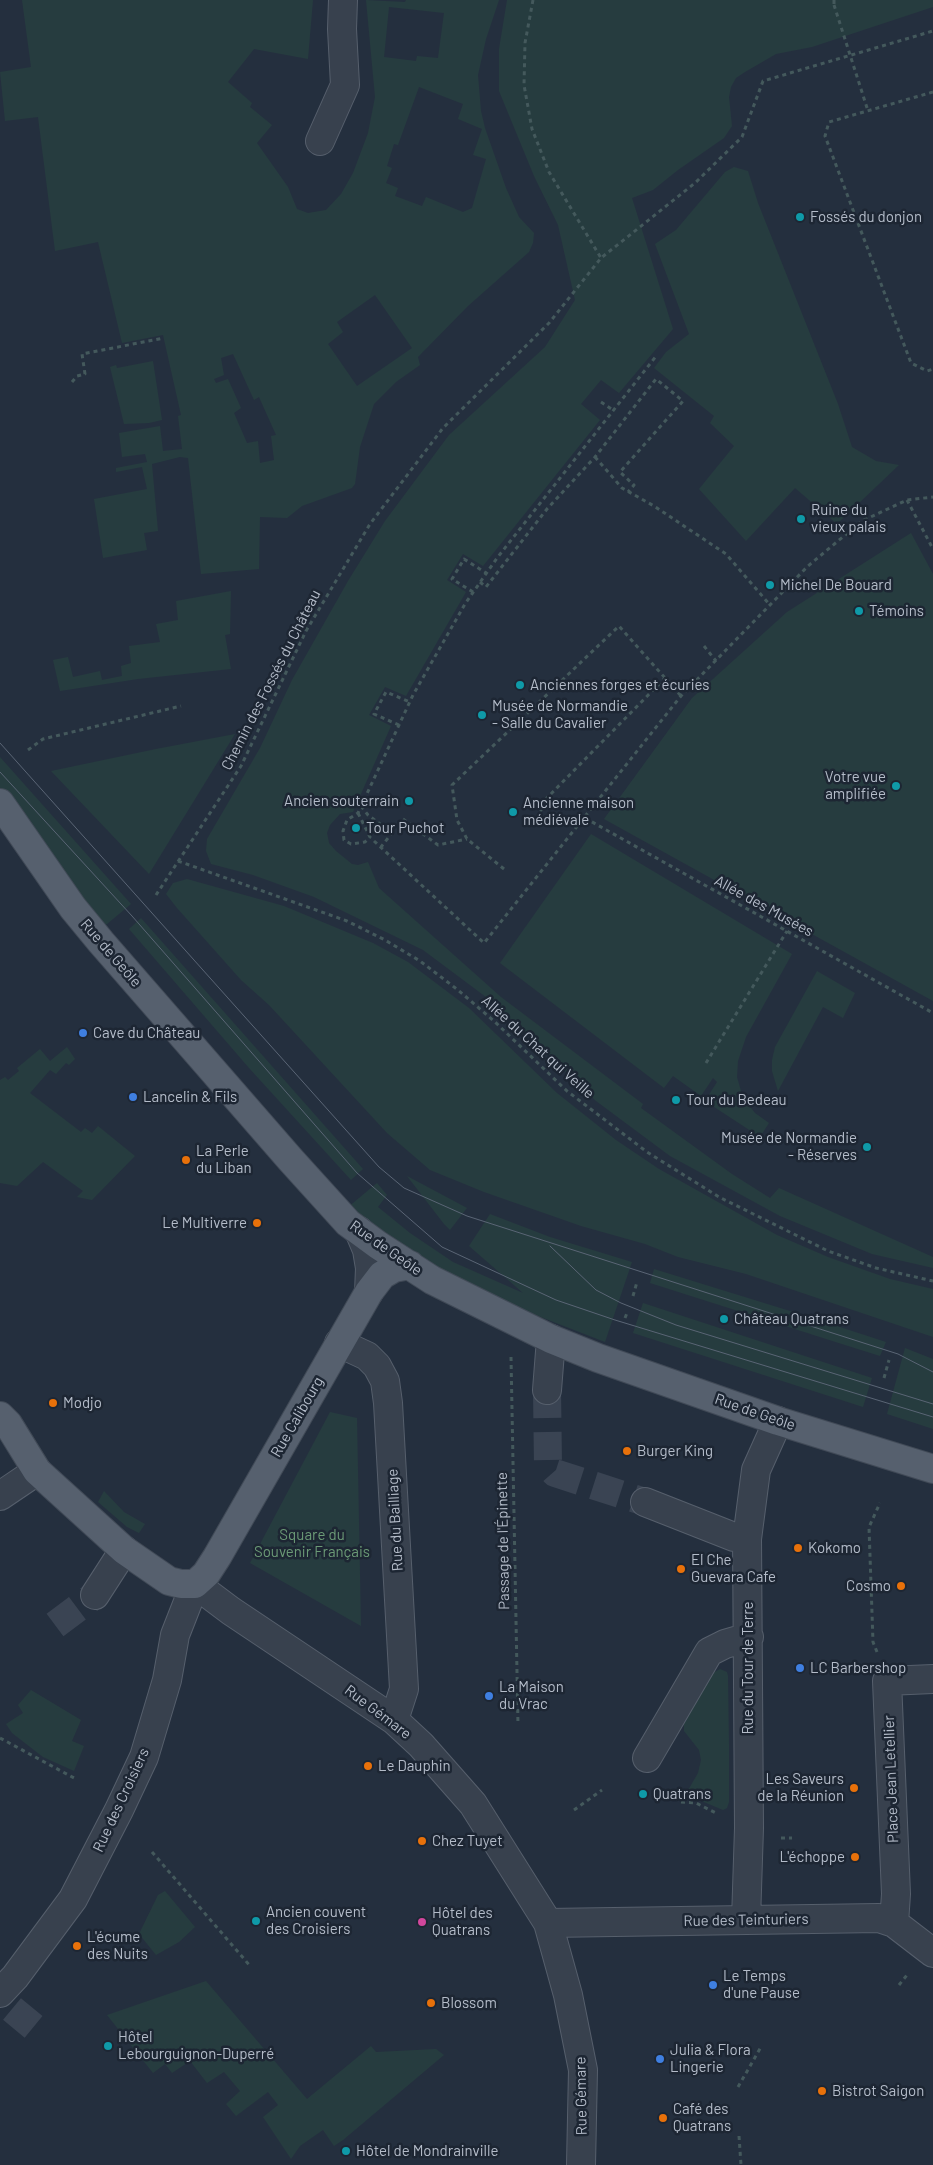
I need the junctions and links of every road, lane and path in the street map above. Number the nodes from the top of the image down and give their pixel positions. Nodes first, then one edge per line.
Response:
1 (343, 0) edge
2 (533, 0) edge
3 (834, 0) edge
4 (933, 31) edge
5 (933, 92) edge
6 (868, 111) junction
7 (320, 141) dead end
8 (601, 258) junction
9 (164, 338) dead end
10 (658, 355) dead end
11 (933, 369) edge
12 (72, 382) dead end
13 (601, 402) dead end
14 (613, 410) junction
15 (595, 457) junction
16 (628, 492) junction
17 (933, 497) edge
18 (906, 500) junction
19 (933, 549) edge
20 (486, 572) junction
21 (480, 582) junction
22 (473, 592) junction
23 (770, 605) junction
24 (704, 646) dead end
25 (716, 661) junction
26 (665, 678) junction
27 (681, 696) junction
28 (410, 702) junction
29 (181, 706) dead end
30 (399, 725) junction
31 (28, 750) dead end
32 (0, 803) edge
33 (361, 806) junction
34 (542, 811) dead end
35 (358, 813) junction
36 (585, 818) junction
37 (403, 819) dead end
38 (467, 839) junction
39 (374, 840) dead end
40 (381, 847) junction
41 (178, 861) junction
42 (504, 869) dead end
43 (156, 895) dead end
44 (788, 931) junction
45 (933, 1013) edge
46 (706, 1063) dead end
47 (359, 1231) junction
48 (410, 1265) junction
49 (933, 1281) edge
50 (637, 1282) dead end
51 (369, 1292) junction
52 (632, 1296) dead end
53 (626, 1313) dead end
54 (625, 1318) dead end
55 (551, 1339) junction
56 (339, 1343) junction
57 (511, 1357) dead end
58 (890, 1360) dead end
59 (884, 1378) dead end
60 (547, 1390) tunnel mouth
61 (0, 1416) edge
62 (778, 1421) junction
63 (933, 1469) edge
64 (37, 1471) junction
65 (0, 1496) edge
66 (645, 1502) tunnel mouth
67 (880, 1504) dead end
68 (747, 1539) junction
69 (124, 1550) junction
70 (195, 1584) junction
71 (95, 1595) tunnel mouth
72 (748, 1637) junction
73 (933, 1679) edge
74 (887, 1681) junction
75 (394, 1720) junction
76 (518, 1725) dead end
77 (0, 1738) edge
78 (647, 1758) dead end
79 (74, 1778) dead end
80 (602, 1790) dead end
81 (681, 1802) dead end
82 (574, 1810) dead end
83 (722, 1815) dead end
84 (779, 1838) dead end
85 (792, 1838) dead end
86 (152, 1852) dead end
87 (746, 1920) junction
88 (548, 1923) junction
89 (894, 1923) junction
90 (933, 1953) edge
91 (250, 1967) dead end
92 (907, 1975) dead end
93 (899, 1985) dead end
94 (4, 2001) edge
95 (761, 2047) dead end
96 (738, 2087) dead end
97 (740, 2136) dead end
98 (581, 2165) edge
99 (741, 2165) edge

1 - 7 street
2 - 8 path
3 - 6 path, bridge
4 - 8 path, Chemin des Fossés du Château
5 - 6 path
6 - 11 path
8 - 41 path, Chemin des Fossés du Château
9 - 12 path
10 - 14 path
13 - 14 path
14 - 20 path
15 - 16 path
15 - 16 path
15 - 21 path
16 - 23 path
17 - 18 path
18 - 19 path
18 - 23 path
20 - 21 path
20 - 22 path
21 - 22 path
22 - 28 path
23 - 25 path
24 - 25 path
25 - 27 path
26 - 27 path
26 - 34 path
26 - 38 path
27 - 36 path
28 - 30 path
28 - 30 path
29 - 31 path
30 - 33 path
32 - 47 main road, Rue de Geôle
33 - 35 path
33 - 40 path
35 - 35 path
36 - 40 path
36 - 44 path, Allée des Musées
37 - 38 path
38 - 42 path
39 - 40 path
41 - 43 path, Chemin des Fossés du Château
41 - 49 path, Allée du Chat qui Veille
44 - 45 path, Allée des Musées
44 - 46 path
47 - 48 main road, Rue de Geôle
47 - 51 street
48 - 51 main road, Rue Calibourg
48 - 55 main road, Rue de Geôle
50 - 52 path
51 - 56 main road, Rue Calibourg
53 - 54 path
55 - 60 street
55 - 62 main road, Rue de Geôle
56 - 70 main road, Rue Calibourg
56 - 75 street, Rue du Bailliage
57 - 76 path, Passage de l'Épinette
58 - 59 path
61 - 64 main road
62 - 63 main road, Rue de Geôle
62 - 68 street, Rue du Tour de Terre
64 - 65 street
64 - 69 main road
66 - 68 street
67 - 74 path
68 - 72 street, Rue du Tour de Terre
69 - 70 main road
69 - 71 street
70 - 75 street, Rue Gémare
70 - 94 street, Rue des Croisiers
72 - 78 street
72 - 87 street, Rue du Tour de Terre
73 - 74 street
74 - 89 street, Place Jean Letellier
75 - 88 street, Rue Gémare
77 - 79 path
80 - 82 path
81 - 83 path
84 - 85 path
86 - 91 path
87 - 88 street, Rue des Teinturiers
87 - 89 street, Rue des Teinturiers
88 - 98 street, Rue Gémare
89 - 90 street, Rue des Teinturiers
92 - 93 path
95 - 96 path
97 - 99 path

